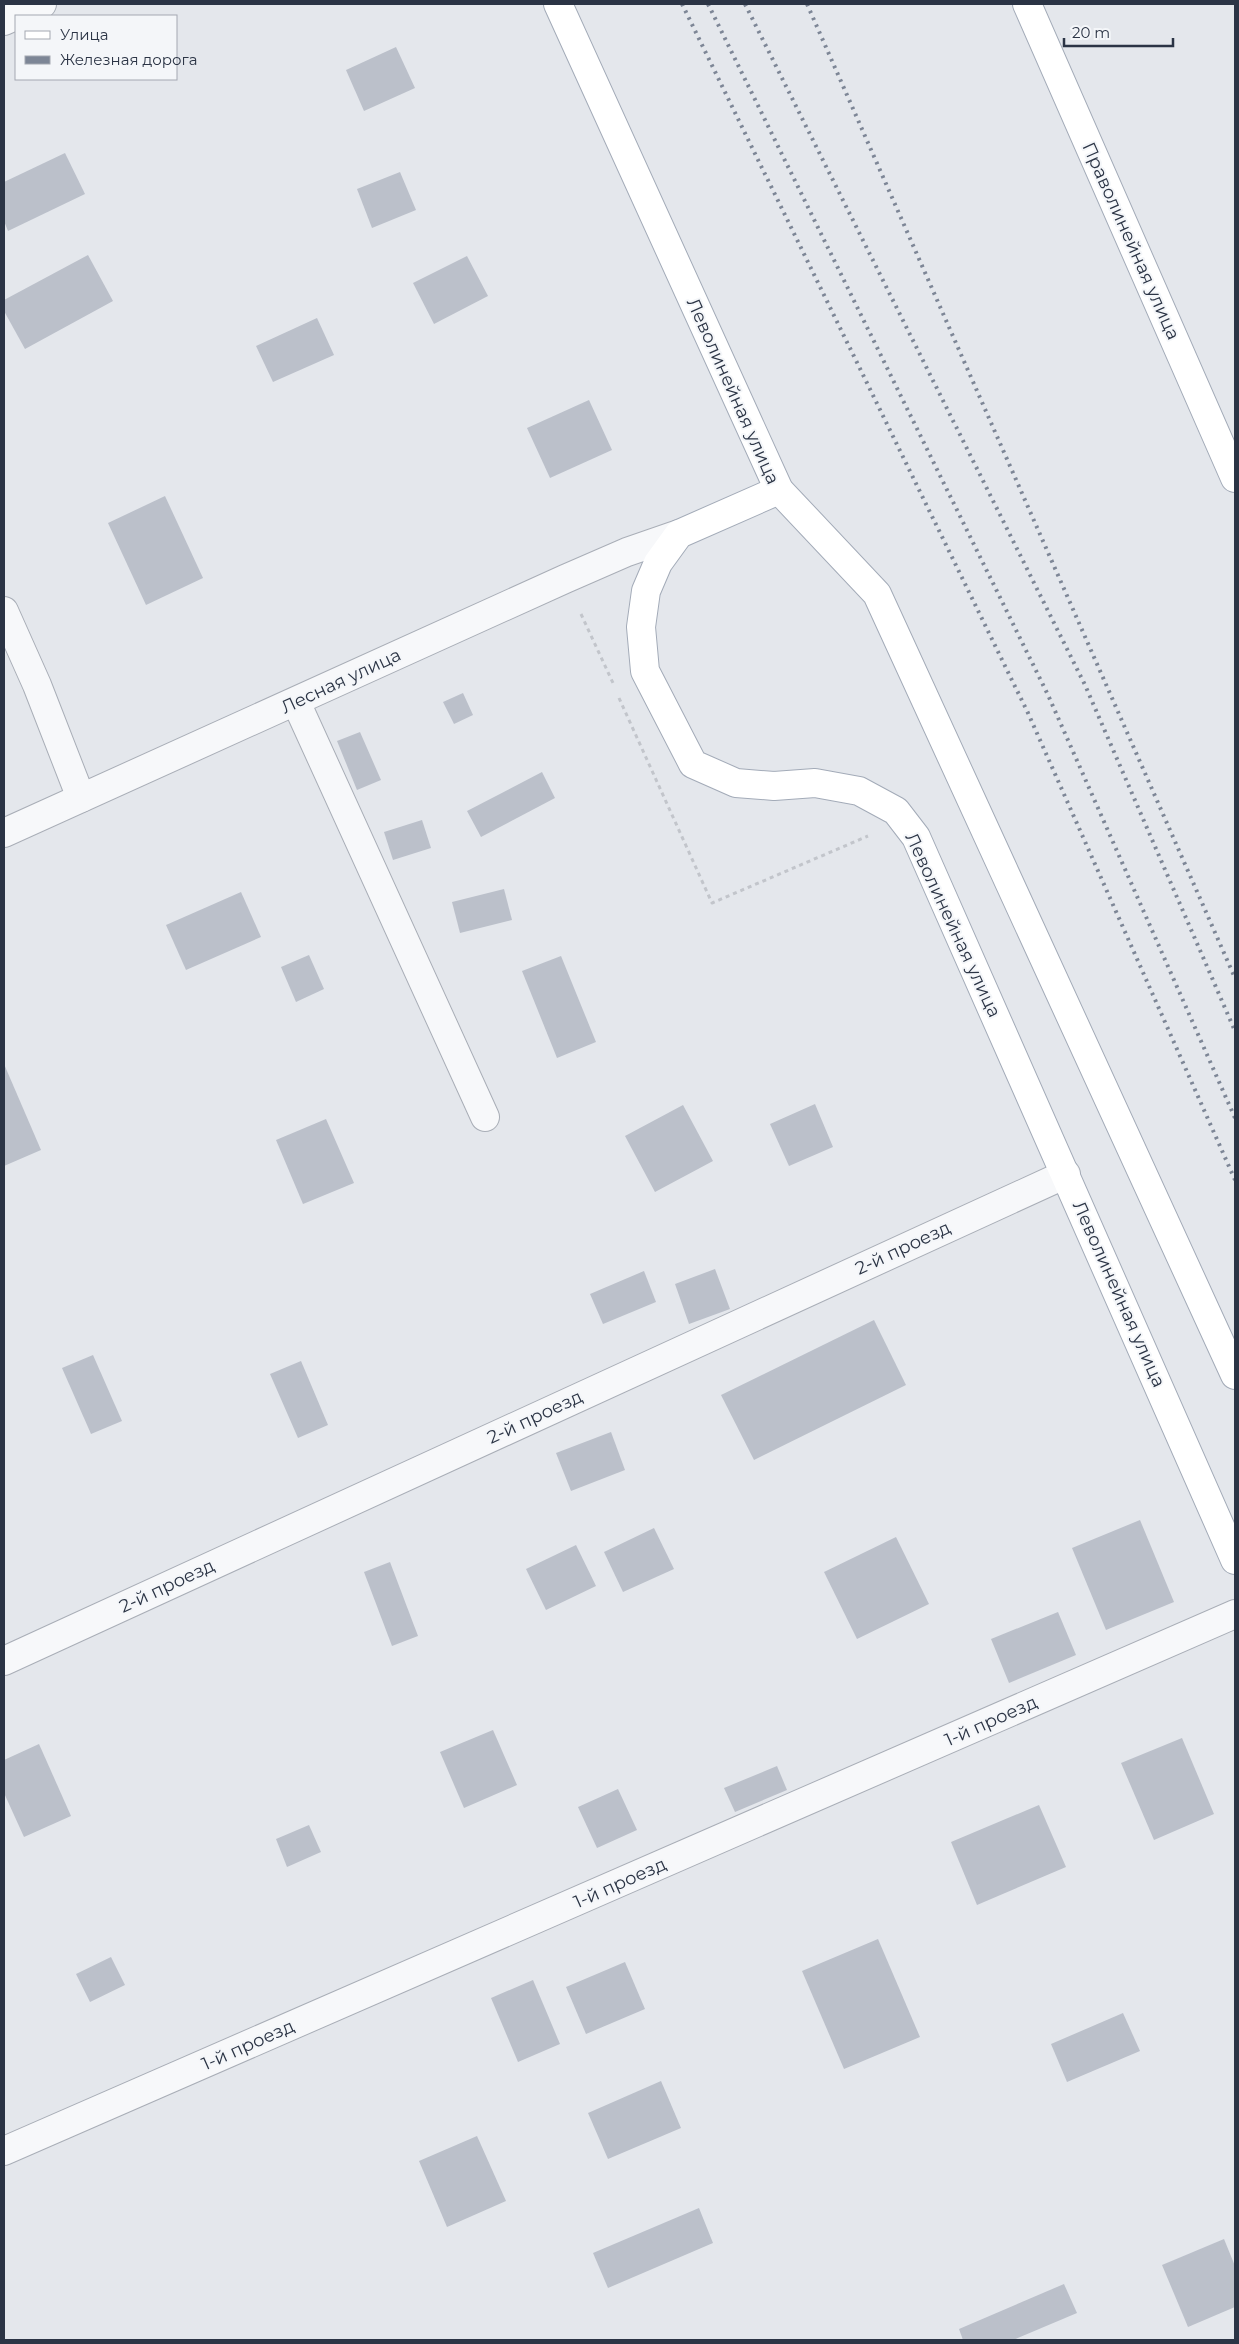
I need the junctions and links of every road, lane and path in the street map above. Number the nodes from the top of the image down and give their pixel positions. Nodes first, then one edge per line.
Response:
1 (42, 4) edge
2 (558, 4) edge
3 (1027, 4) edge
4 (16, 15) edge
5 (1235, 478) edge
6 (779, 490) junction
7 (679, 534) junction
8 (4, 611) edge
9 (581, 614) dead end
10 (614, 686) dead end
11 (618, 695) dead end
12 (296, 702) junction
13 (82, 798) junction
14 (4, 833) edge
15 (874, 838) dead end
16 (485, 1117) dead end
17 (1066, 1174) junction
18 (1235, 1375) edge
19 (1235, 1560) edge
20 (1235, 1614) edge
21 (4, 1661) edge
22 (4, 2151) edge

1 - 4 street
2 - 6 main road, Леволинейная улица
3 - 5 main road, Праволинейная улица
6 - 7 main road, Леволинейная улица
6 - 18 main road
7 - 12 street, Лесная улица
7 - 17 main road, Леволинейная улица
8 - 13 street
9 - 10 path
11 - 15 path
12 - 13 street, Лесная улица
12 - 16 street
13 - 14 street, Лесная улица
17 - 19 main road, Леволинейная улица
17 - 21 street, 2-й проезд
20 - 22 street, 1-й проезд

